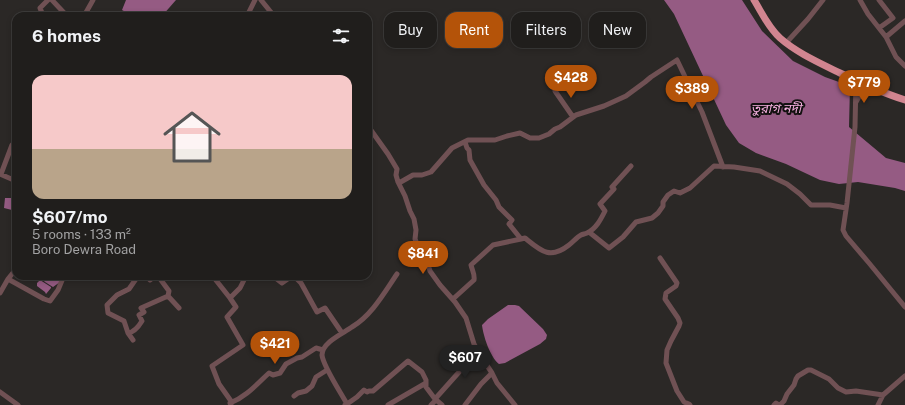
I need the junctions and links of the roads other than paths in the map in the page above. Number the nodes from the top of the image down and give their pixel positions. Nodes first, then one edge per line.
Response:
1 (48, 0) edge
2 (52, 0) edge
3 (92, 0) edge
4 (255, 0) edge
5 (261, 0) edge
6 (754, 0) edge
7 (823, 0) edge
8 (867, 0) edge
9 (879, 0) edge
10 (861, 2) edge
11 (42, 12) edge
12 (63, 12) edge
13 (86, 12) edge
14 (249, 12) edge
15 (271, 12) edge
16 (905, 21) edge
17 (879, 28) junction
18 (886, 38) junction
19 (786, 43) junction
20 (905, 66) edge
21 (856, 80) junction
22 (866, 85) junction
23 (555, 91) dead end
24 (905, 100) edge
25 (856, 103) junction
26 (573, 117) junction
27 (372, 132) edge
28 (465, 142) junction
29 (12, 146) edge
30 (630, 166) dead end
31 (723, 166) junction
32 (1, 174) edge
33 (12, 179) edge
34 (399, 183) junction
35 (847, 205) junction
36 (589, 232) junction
37 (521, 239) junction
38 (660, 258) dead end
39 (12, 274) edge
40 (397, 274) dead end
41 (8, 279) junction
42 (63, 280) edge
43 (135, 280) edge
44 (160, 280) edge
45 (216, 280) edge
46 (244, 280) edge
47 (278, 280) edge
48 (287, 280) edge
49 (298, 280) edge
50 (0, 293) edge
51 (168, 296) junction
52 (230, 298) junction
53 (453, 299) junction
54 (905, 307) edge
55 (179, 308) dead end
56 (128, 333) junction
57 (342, 333) junction
58 (133, 340) dead end
59 (323, 350) junction
60 (480, 355) junction
61 (327, 370) junction
62 (492, 373) junction
63 (905, 376) edge
64 (426, 383) junction
65 (0, 392) edge
66 (883, 395) junction
67 (294, 396) dead end
68 (436, 400) junction
69 (230, 404) edge
70 (346, 404) edge
71 (18, 405) edge
72 (388, 405) edge
73 (431, 405) edge
74 (442, 405) edge
75 (465, 405) edge
76 (515, 405) edge
77 (689, 405) edge
78 (774, 405) edge
79 (779, 405) edge
80 (878, 405) edge

1 - 11 street
2 - 12 street
3 - 13 street
4 - 14 street
5 - 15 street
6 - 19 highway
7 - 19 street
8 - 10 street
9 - 17 street
10 - 17 street
16 - 18 street
17 - 18 street
18 - 20 street
19 - 21 highway
21 - 22 highway
21 - 25 street
22 - 24 highway
22 - 25 street
23 - 26 street
25 - 35 street
26 - 28 street
26 - 31 street
27 - 34 street
28 - 34 street
28 - 37 street
29 - 32 street
30 - 36 street
31 - 35 street
31 - 36 street
32 - 33 street
34 - 53 street
35 - 54 street
36 - 37 street
37 - 53 street
38 - 77 street
39 - 41 street
40 - 57 street
41 - 42 street
41 - 50 street
43 - 56 street
44 - 51 street
45 - 52 street
46 - 52 street
47 - 48 street
49 - 57 street
51 - 55 street
51 - 56 street
52 - 69 street
53 - 60 street
56 - 58 street
57 - 59 street
59 - 61 street
59 - 69 street
60 - 62 street
60 - 68 street
61 - 67 street
61 - 70 street
62 - 75 street
62 - 76 street
63 - 66 street
64 - 68 street
64 - 70 street
64 - 72 street
65 - 71 street
66 - 79 street
66 - 80 street
68 - 73 street
68 - 74 street
78 - 79 street

